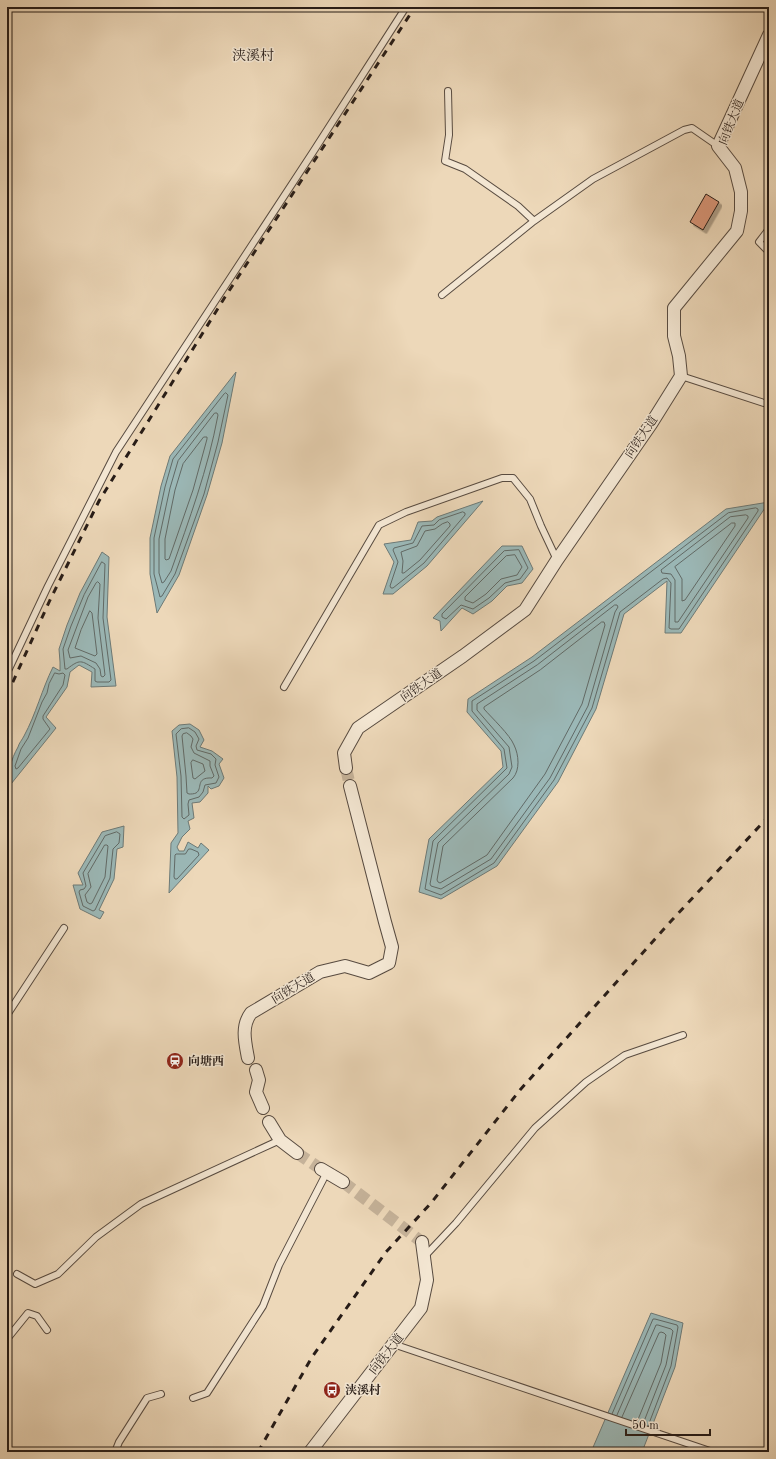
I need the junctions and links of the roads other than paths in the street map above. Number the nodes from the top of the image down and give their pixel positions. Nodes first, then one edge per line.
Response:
1 (406, 7) edge
2 (769, 35) edge
3 (448, 92) dead end
4 (718, 146) junction
5 (534, 221) junction
6 (769, 229) edge
7 (769, 252) edge
8 (442, 295) dead end
9 (681, 376) junction
10 (768, 404) edge
11 (557, 560) junction
12 (7, 673) edge
13 (284, 687) dead end
14 (346, 768) tunnel mouth
15 (350, 786) tunnel mouth
16 (64, 928) dead end
17 (7, 1016) edge
18 (683, 1035) dead end
19 (248, 1058) dead end
20 (256, 1070) dead end
21 (263, 1108) dead end
22 (269, 1122) dead end
23 (280, 1140) junction
24 (297, 1154) tunnel mouth
25 (324, 1170) joint
26 (343, 1182) tunnel mouth
27 (422, 1242) dead end
28 (423, 1258) junction
29 (17, 1274) dead end
30 (47, 1330) dead end
31 (7, 1339) edge
32 (393, 1344) junction
33 (161, 1394) dead end
34 (193, 1398) dead end
35 (115, 1452) edge
36 (310, 1452) edge
37 (713, 1452) edge

1 - 12 lane
2 - 4 street, 向铁大道
3 - 5 lane
4 - 5 lane
4 - 9 street, 向铁大道
5 - 8 lane
6 - 7 lane
9 - 10 lane
9 - 11 street, 向铁大道
11 - 13 lane
11 - 14 street, 向铁大道
15 - 19 street, 向铁大道
16 - 17 lane
18 - 28 lane
20 - 21 street
22 - 23 street
23 - 24 street
23 - 29 lane
25 - 26 street
25 - 34 lane
27 - 28 street, 向铁大道
28 - 32 street, 向铁大道
30 - 31 lane
32 - 36 street, 向铁大道
32 - 37 lane
33 - 35 lane

